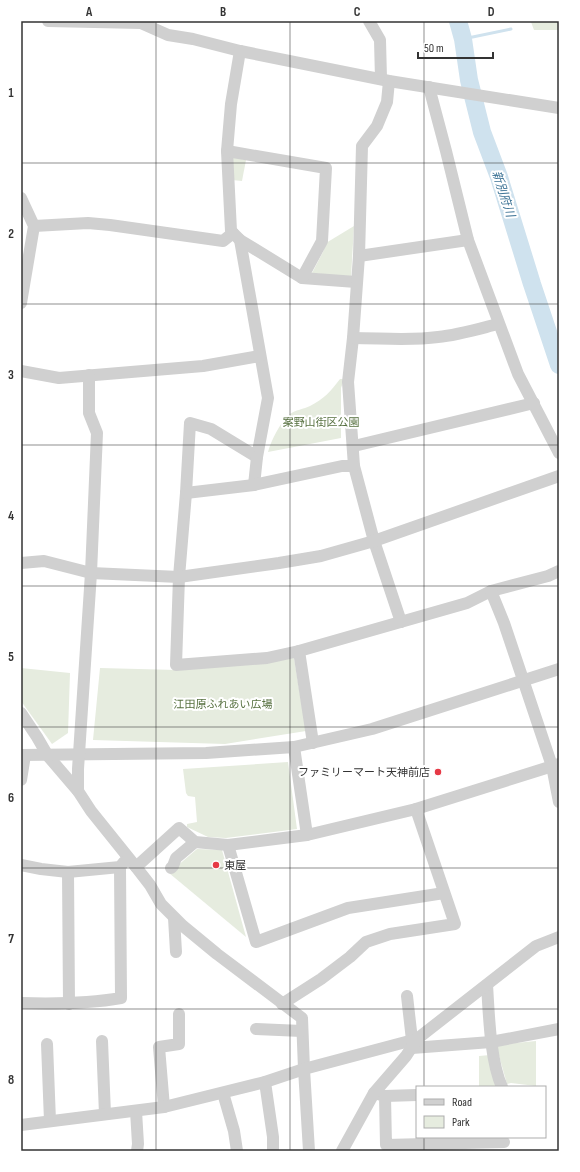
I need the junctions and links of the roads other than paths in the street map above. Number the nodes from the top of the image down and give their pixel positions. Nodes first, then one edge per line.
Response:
1 (48, 21) edge
2 (369, 21) edge
3 (240, 51) junction
4 (385, 80) junction
5 (433, 88) junction
6 (559, 108) edge
7 (227, 152) junction
8 (21, 198) edge
9 (34, 226) junction
10 (236, 237) junction
11 (468, 240) junction
12 (359, 256) junction
13 (302, 278) junction
14 (356, 282) junction
15 (21, 303) edge
16 (498, 324) junction
17 (353, 338) junction
18 (260, 356) junction
19 (21, 371) edge
20 (89, 375) junction
21 (534, 403) junction
22 (354, 446) junction
23 (559, 453) edge
24 (257, 457) junction
25 (354, 466) junction
26 (559, 476) edge
27 (254, 485) junction
28 (186, 493) junction
29 (374, 541) junction
30 (21, 563) edge
31 (559, 572) edge
32 (91, 573) junction
33 (179, 577) junction
34 (492, 591) junction
35 (401, 622) junction
36 (299, 651) junction
37 (559, 669) edge
38 (523, 682) junction
39 (21, 713) edge
40 (314, 743) junction
41 (294, 747) junction
42 (23, 755) edge
43 (79, 755) junction
44 (48, 756) junction
45 (556, 765) edge
46 (21, 780) edge
47 (78, 791) junction
48 (559, 802) edge
49 (416, 809) junction
50 (307, 835) junction
51 (195, 842) junction
52 (228, 845) junction
53 (124, 862) junction
54 (21, 865) edge
55 (136, 867) junction
56 (171, 868) dead end
57 (68, 872) junction
58 (444, 893) junction
59 (174, 918) junction
60 (559, 937) edge
61 (176, 952) dead end
62 (487, 985) junction
63 (407, 996) dead end
64 (21, 1004) edge
65 (69, 1004) junction
66 (282, 1004) junction
67 (179, 1014) dead end
68 (256, 1029) dead end
69 (559, 1029) edge
70 (302, 1031) junction
71 (102, 1041) dead end
72 (491, 1042) junction
73 (414, 1043) junction
74 (47, 1044) dead end
75 (304, 1069) junction
76 (265, 1082) junction
77 (502, 1086) edge
78 (223, 1093) junction
79 (379, 1095) junction
80 (416, 1095) edge
81 (164, 1107) junction
82 (136, 1111) junction
83 (105, 1114) junction
84 (50, 1121) junction
85 (21, 1125) edge
86 (505, 1143) edge
87 (137, 1151) edge
88 (237, 1151) edge
89 (273, 1151) edge
90 (309, 1151) edge
91 (342, 1151) edge

1 - 3 street
2 - 4 street
3 - 4 street
3 - 7 street
4 - 5 street
4 - 12 street
5 - 6 street
5 - 11 street
7 - 10 street
7 - 13 street
8 - 9 street
9 - 10 street
9 - 15 street
10 - 13 street
10 - 18 street
11 - 12 street
11 - 16 street
12 - 14 street
13 - 14 street
14 - 17 street
16 - 17 street
16 - 21 street
17 - 22 street
18 - 20 street
18 - 24 street
19 - 20 street
20 - 32 street
21 - 22 street
21 - 23 street
22 - 25 street
24 - 27 street
24 - 28 street
25 - 27 street
25 - 29 street
26 - 29 street
27 - 28 street
28 - 33 street
29 - 33 street
29 - 35 street
30 - 32 street
31 - 34 street
32 - 33 street
32 - 43 street
33 - 36 street
34 - 35 street
34 - 38 street
35 - 36 street
36 - 40 street
37 - 38 street
38 - 40 street
38 - 45 street
39 - 44 street
40 - 41 street
41 - 43 street
41 - 50 street
42 - 44 street
42 - 46 street
43 - 44 street
43 - 47 street
44 - 47 street
45 - 48 street
45 - 49 street
47 - 53 street
49 - 50 street
49 - 58 street
50 - 52 street
51 - 52 street
51 - 55 street
51 - 56 street
52 - 58 street
53 - 55 street
53 - 57 street
53 - 65 street
54 - 57 street
55 - 59 street
57 - 65 street
58 - 66 street
59 - 61 street
59 - 66 street
60 - 62 street
62 - 72 street
62 - 73 street
63 - 73 street
64 - 65 street
66 - 70 street
67 - 81 street
68 - 70 street
69 - 72 street
70 - 75 street
71 - 83 street
72 - 73 street
72 - 77 street
73 - 75 street
73 - 79 street
74 - 84 street
75 - 76 street
75 - 90 street
76 - 78 street
76 - 89 street
78 - 81 street
78 - 88 street
79 - 80 street
79 - 86 street
79 - 91 street
81 - 82 street
82 - 83 street
82 - 87 street
83 - 84 street
84 - 85 street

